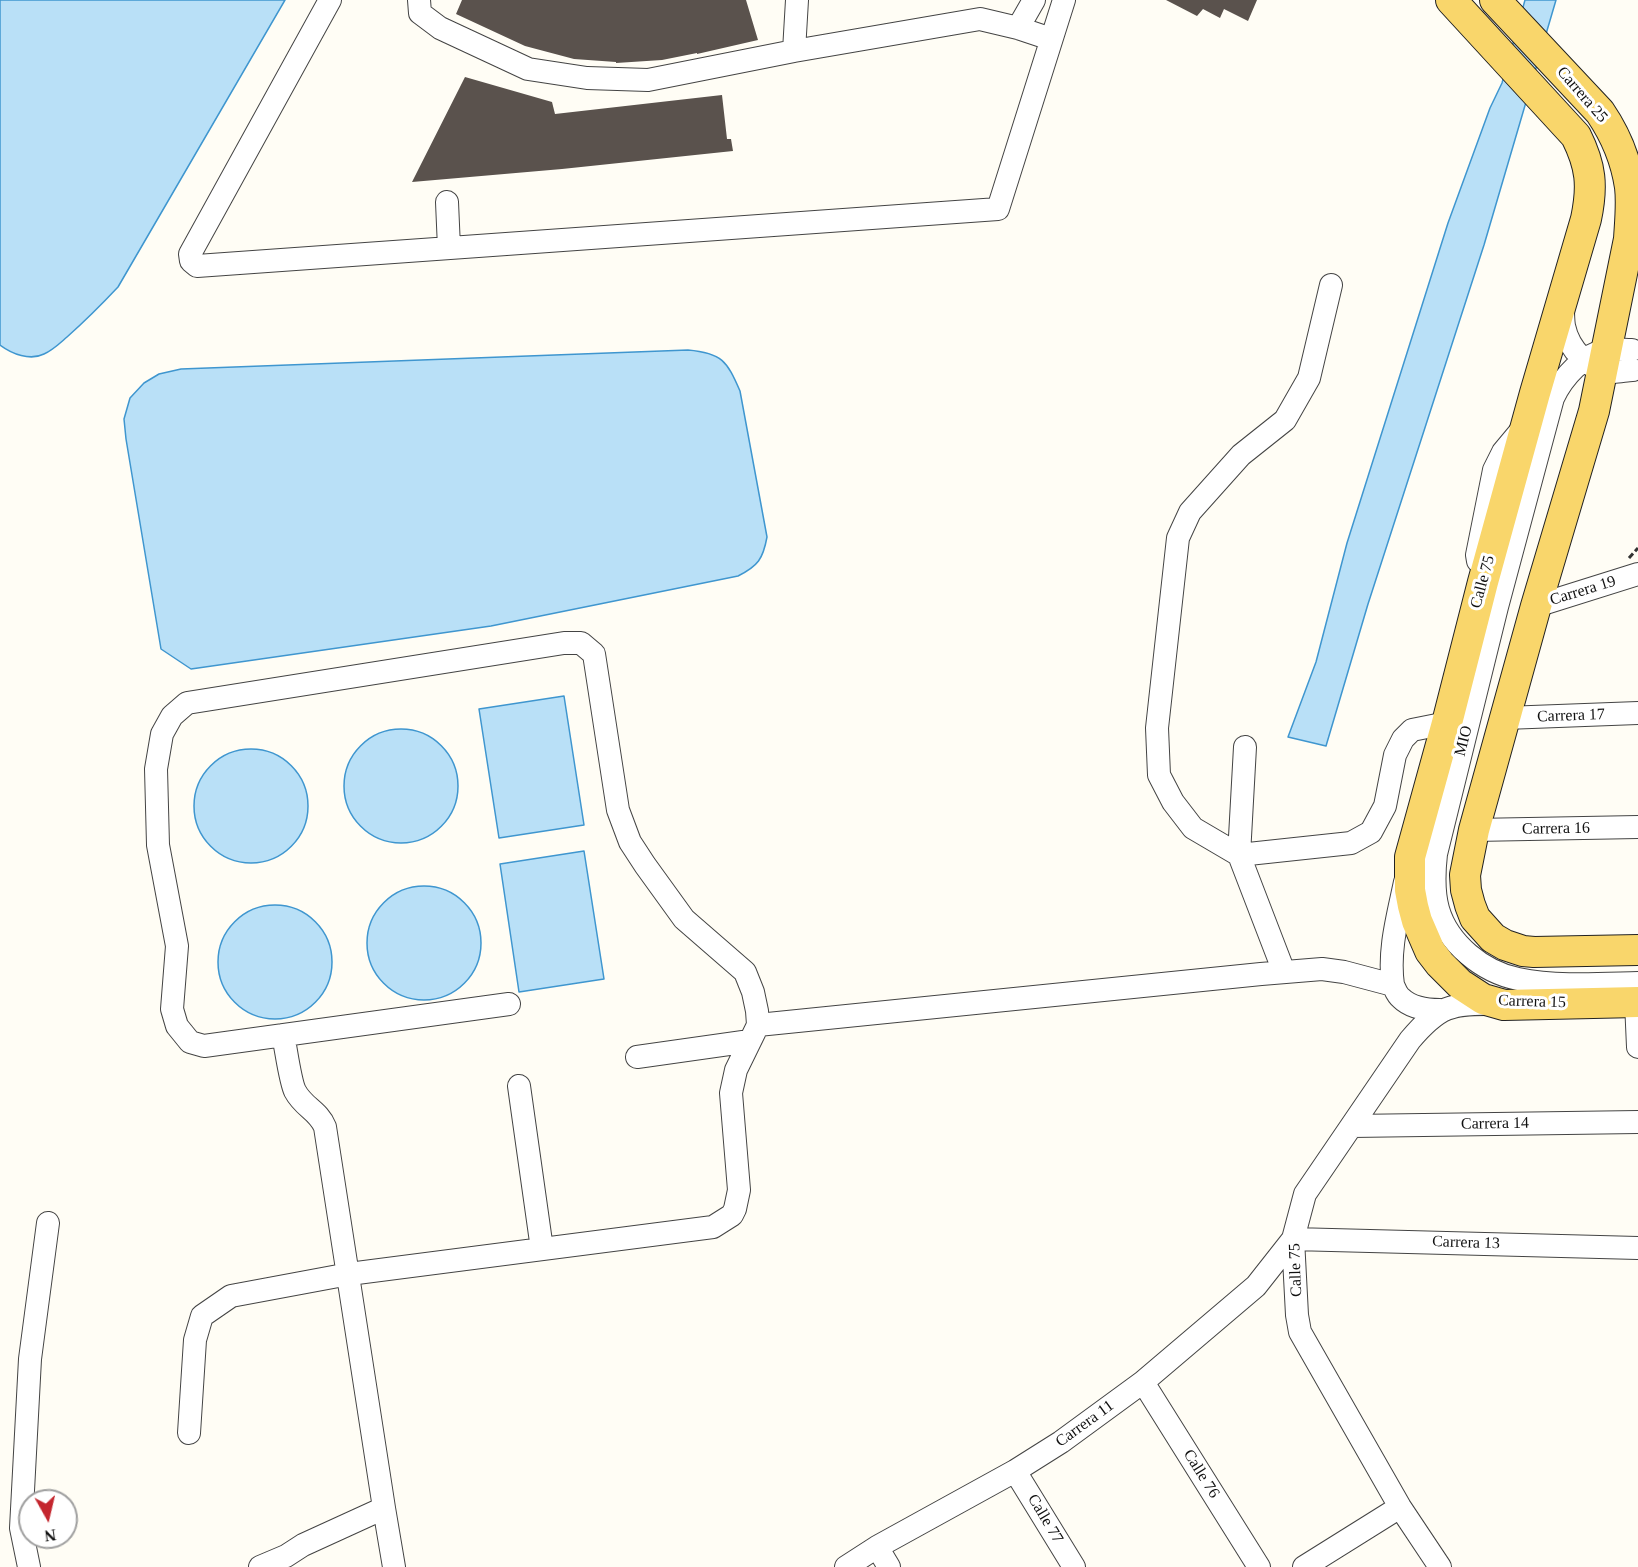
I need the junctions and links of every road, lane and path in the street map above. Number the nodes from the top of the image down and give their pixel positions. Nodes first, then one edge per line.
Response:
1 (330, 0) edge
2 (419, 0) edge
3 (797, 0) edge
4 (1034, 0) edge
5 (1064, 0) edge
6 (1451, 0) edge
7 (1495, 0) edge
8 (1018, 28) junction
9 (1051, 39) junction
10 (794, 51) junction
11 (1619, 146) junction
12 (1638, 180) edge
13 (1591, 198) joint
14 (447, 202) dead end
15 (449, 248) junction
16 (1331, 285) dead end
17 (1562, 302) junction
18 (1609, 361) junction
19 (1636, 570) edge
20 (1536, 606) junction
21 (1638, 713) edge
22 (1505, 718) junction
23 (1447, 723) junction
24 (1245, 747) dead end
25 (1638, 827) edge
26 (1474, 830) junction
27 (1239, 855) junction
28 (1410, 857) junction
29 (1638, 950) edge
30 (1638, 963) edge
31 (1440, 964) joint
32 (1284, 972) junction
33 (1393, 985) junction
34 (1637, 996) edge
35 (509, 1004) dead end
36 (1504, 1005) junction
37 (1440, 1010) junction
38 (754, 1033) junction
39 (283, 1035) junction
40 (1638, 1047) edge
41 (637, 1057) dead end
42 (519, 1086) dead end
43 (1638, 1122) edge
44 (1352, 1126) junction
45 (48, 1223) dead end
46 (1293, 1239) junction
47 (1638, 1248) edge
48 (542, 1249) junction
49 (349, 1274) junction
50 (1143, 1382) junction
51 (189, 1433) dead end
52 (1016, 1471) junction
53 (384, 1508) junction
54 (1400, 1508) junction
55 (877, 1547) junction
56 (29, 1567) edge
57 (260, 1567) edge
58 (394, 1567) edge
59 (846, 1567) edge
60 (889, 1567) edge
61 (1074, 1567) edge
62 (1259, 1567) edge
63 (1304, 1567) edge
64 (1440, 1567) edge

1 - 15 street
2 - 10 street
3 - 10 street
4 - 8 street
5 - 9 street
6 - 13 main road, Carrera 25
7 - 11 main road, Carrera 25
8 - 9 street
8 - 10 street
9 - 15 street
11 - 12 street
11 - 18 main road, Carrera 25
13 - 17 main road, Calle 75
14 - 15 street
16 - 27 street
17 - 18 street
17 - 23 main road, Calle 75
18 - 20 main road
18 - 30 street, MIO
18 - 34 street, MIO
19 - 20 street, Carrera 19
20 - 22 main road
21 - 22 street, Carrera 17
22 - 26 main road
23 - 27 street
23 - 28 main road, Calle 75
24 - 27 street
25 - 26 street, Carrera 16
26 - 29 main road
27 - 32 street
28 - 31 main road, Calle 75
28 - 33 street
31 - 36 main road, Carrera 15
32 - 33 street
32 - 38 street
33 - 37 street
34 - 36 main road, Carrera 15
34 - 40 street
35 - 39 street
36 - 37 street
37 - 44 street, Calle 75
38 - 39 street
38 - 41 street
38 - 48 street
39 - 49 street
42 - 48 street
43 - 44 street, Carrera 14
44 - 46 street, Calle 75
45 - 56 street
46 - 47 street, Carrera 13
46 - 50 street, Carrera 11
46 - 54 street, Calle 75
48 - 49 street
49 - 51 street
49 - 53 street
50 - 52 street, Carrera 11
50 - 62 street, Calle 76
52 - 55 street, Carrera 11
52 - 61 street, Calle 77
53 - 57 street
53 - 58 street
54 - 63 street
54 - 64 street, Calle 75
55 - 59 street, Carrera 11
55 - 60 street

